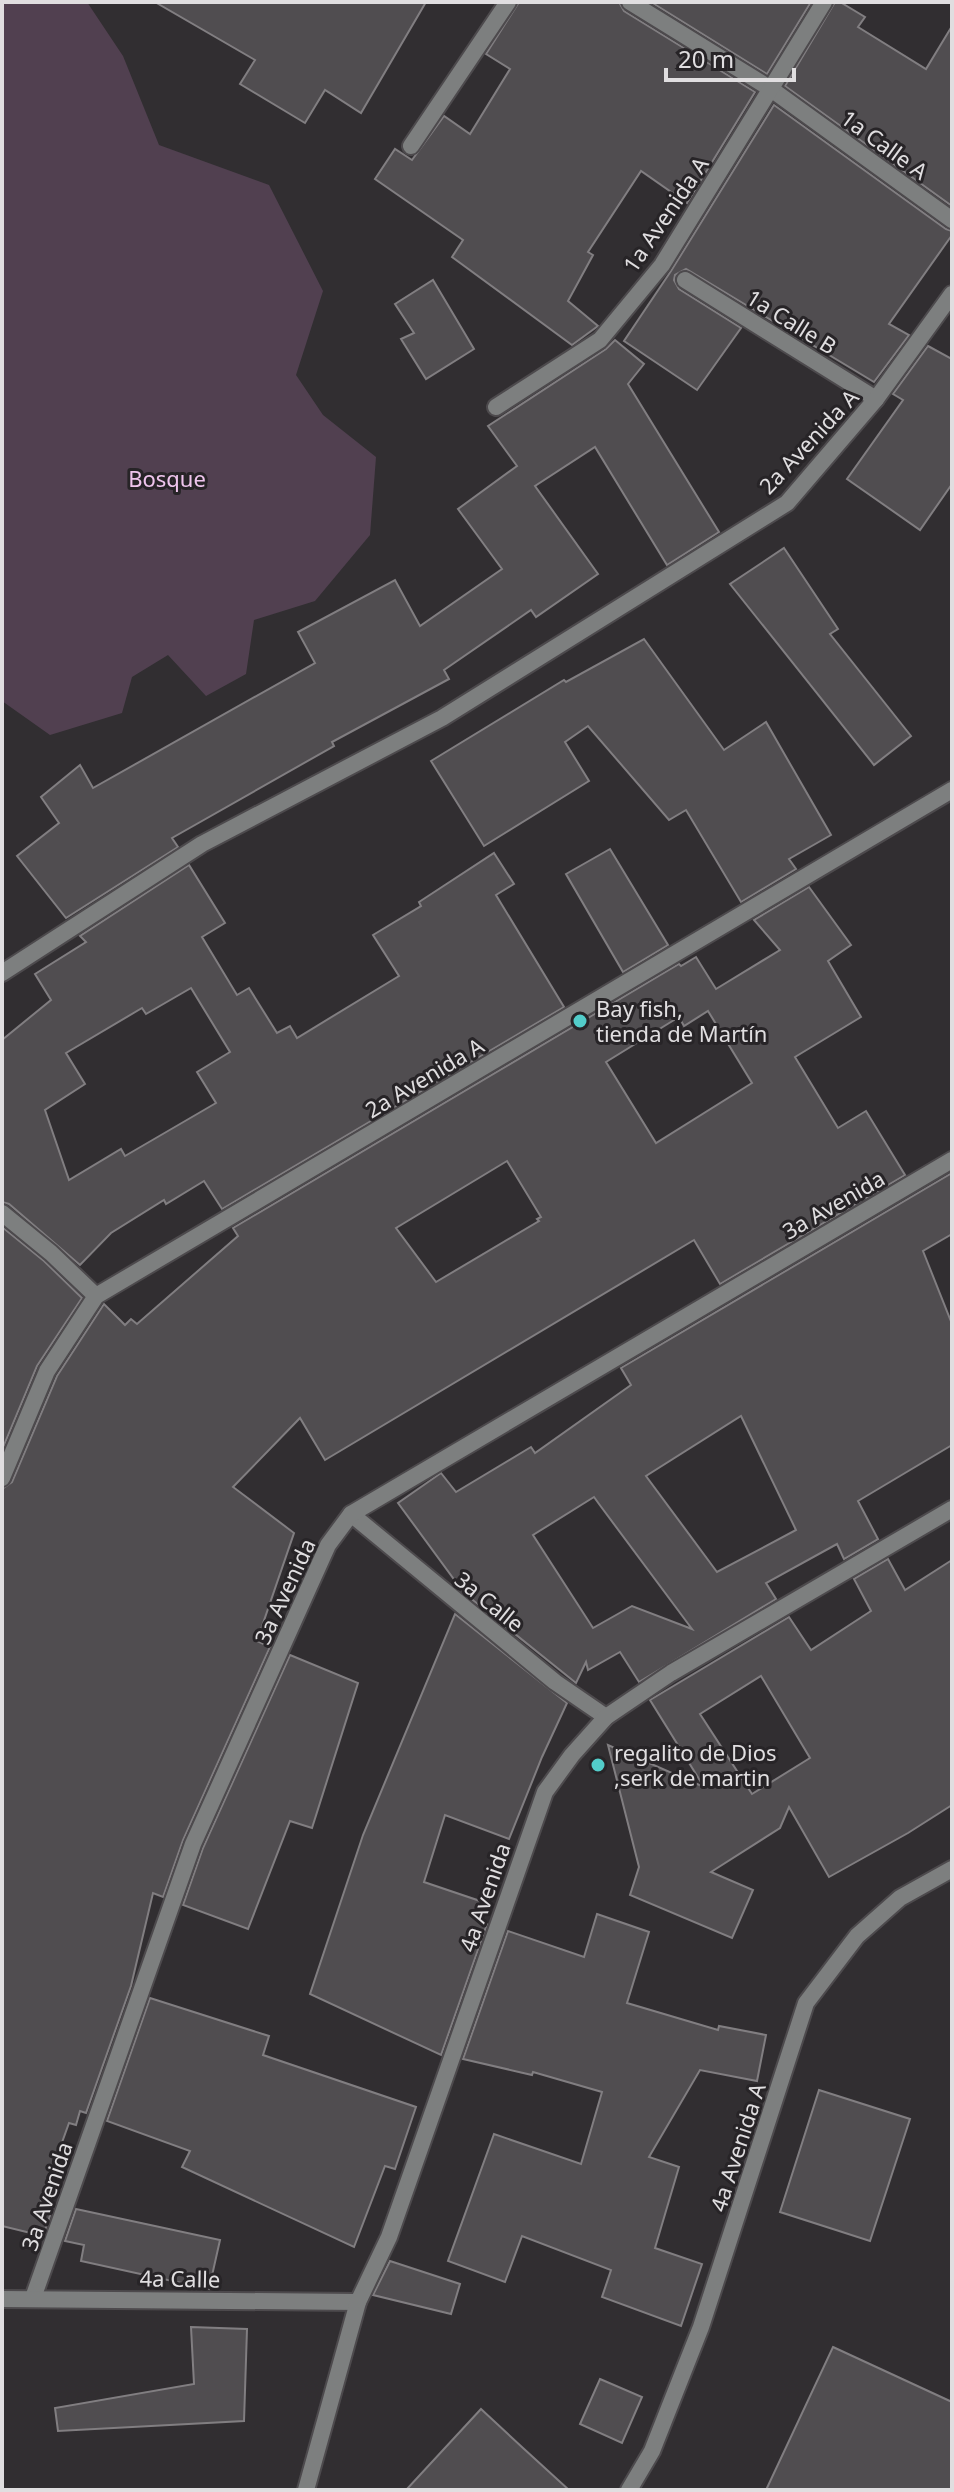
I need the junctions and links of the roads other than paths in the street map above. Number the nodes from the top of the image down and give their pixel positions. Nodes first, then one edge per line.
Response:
1 (508, 2) edge
2 (630, 2) edge
3 (824, 2) edge
4 (771, 89) junction
5 (411, 146) dead end
6 (952, 220) edge
7 (685, 280) dead end
8 (952, 294) edge
9 (876, 399) junction
10 (496, 407) dead end
11 (952, 790) edge
12 (2, 973) edge
13 (952, 1160) edge
14 (2, 1213) edge
15 (96, 1296) junction
16 (2, 1478) edge
17 (952, 1509) edge
18 (351, 1514) junction
19 (606, 1717) junction
20 (952, 1869) edge
21 (33, 2298) junction
22 (2, 2299) edge
23 (358, 2302) junction
24 (306, 2490) edge
25 (629, 2490) edge

1 - 5 street
2 - 4 street, 1a Calle A
3 - 4 street, 1a Avenida A
4 - 6 street, 1a Calle A
4 - 10 street, 1a Avenida A
7 - 9 street, 1a Calle B
8 - 9 street, 2a Avenida A
9 - 12 street, 2a Avenida A
11 - 15 street, 2a Avenida A
13 - 18 street, 3a Avenida
14 - 15 street
15 - 16 street, 2a Avenida A
17 - 19 street, 4a Avenida
18 - 19 street, 3a Calle
18 - 21 street, 3a Avenida
19 - 23 street, 4a Avenida
20 - 25 street, 4a Avenida A
21 - 22 street, 4a Calle
21 - 23 street, 4a Calle
23 - 24 street, 4a Avenida

